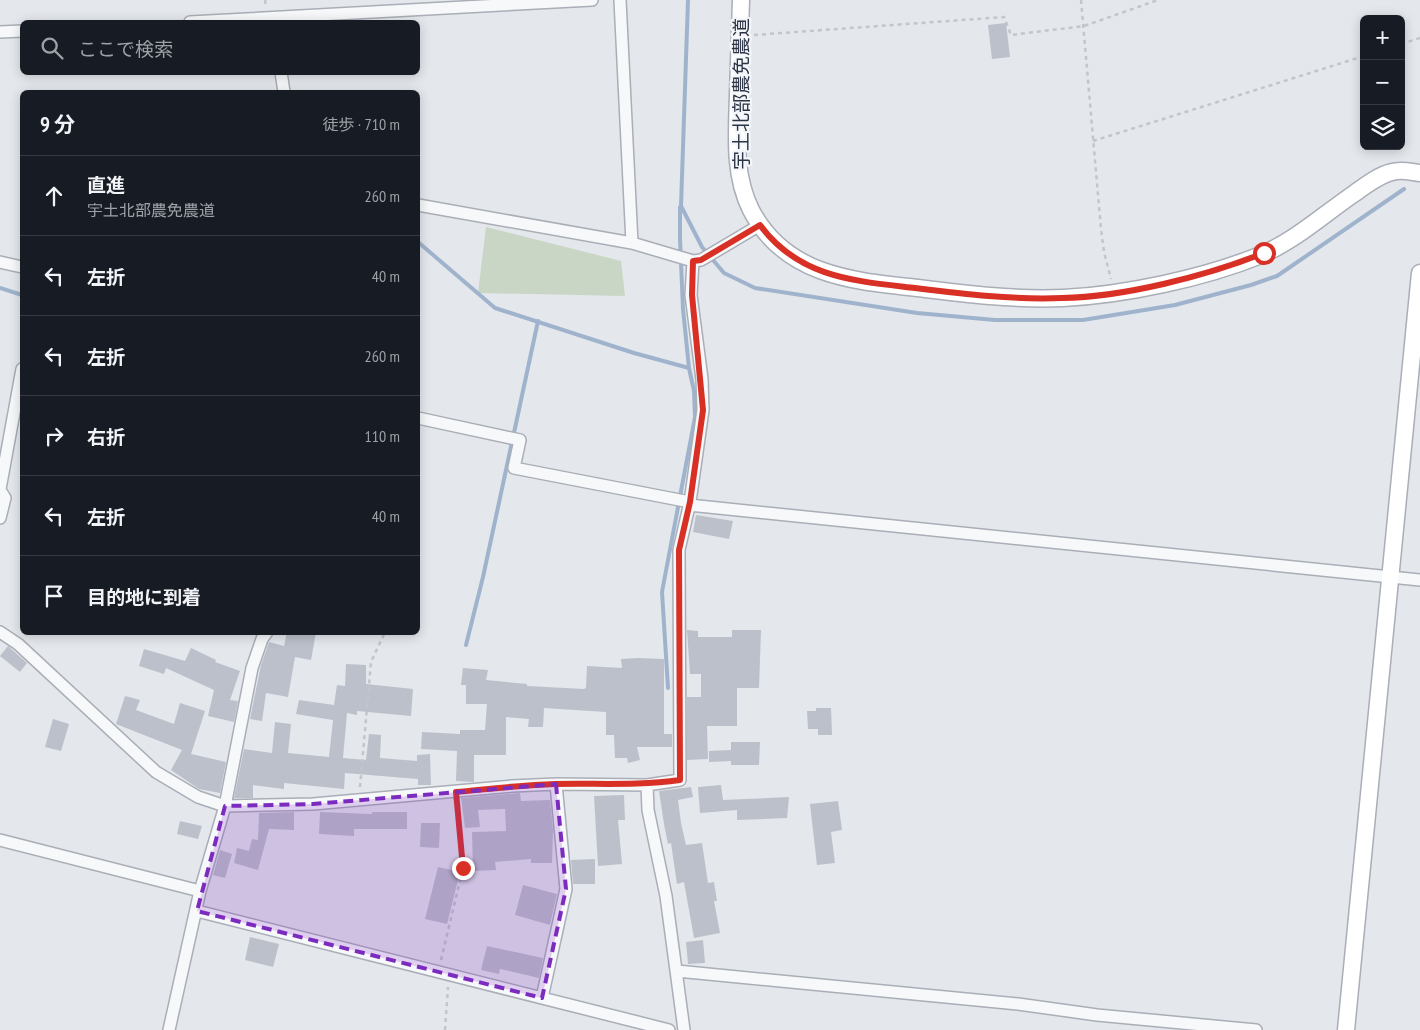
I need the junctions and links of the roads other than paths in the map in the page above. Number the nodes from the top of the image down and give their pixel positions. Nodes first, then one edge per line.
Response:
1 (592, 0) edge
2 (620, 0) edge
3 (741, 0) edge
4 (273, 20) edge
5 (20, 31) edge
6 (0, 32) edge
7 (281, 75) edge
8 (284, 90) edge
9 (1420, 173) edge
10 (420, 205) edge
11 (760, 225) junction
12 (632, 243) junction
13 (693, 261) junction
14 (0, 262) edge
15 (20, 267) edge
16 (1420, 273) edge
17 (20, 396) edge
18 (420, 418) edge
19 (18, 423) edge
20 (0, 486) edge
21 (690, 504) junction
22 (0, 518) edge
23 (1389, 577) junction
24 (1420, 580) edge
25 (0, 632) edge
26 (265, 635) edge
27 (556, 784) junction
28 (647, 785) junction
29 (225, 806) junction
30 (0, 840) edge
31 (200, 891) junction
32 (196, 911) junction
33 (676, 971) junction
34 (542, 998) junction
35 (169, 1030) edge
36 (669, 1030) edge
37 (684, 1030) edge
38 (1256, 1030) edge
39 (1346, 1030) edge

1 - 4 street
2 - 12 street
3 - 11 street, 宇土北部農免農道
5 - 6 street
7 - 8 street
9 - 11 street, 宇土北部農免農道
10 - 12 street
11 - 13 street
12 - 13 street
13 - 21 street
14 - 15 street
16 - 23 street
17 - 19 street
18 - 21 street
19 - 20 street
20 - 22 street
21 - 23 street
21 - 28 street
23 - 24 street
23 - 39 street
25 - 29 street
26 - 29 street
27 - 28 street
27 - 29 street
27 - 34 street
28 - 33 street
29 - 31 street
30 - 31 street
31 - 32 street
32 - 34 street
32 - 35 street
33 - 37 street
33 - 38 street
34 - 36 street

